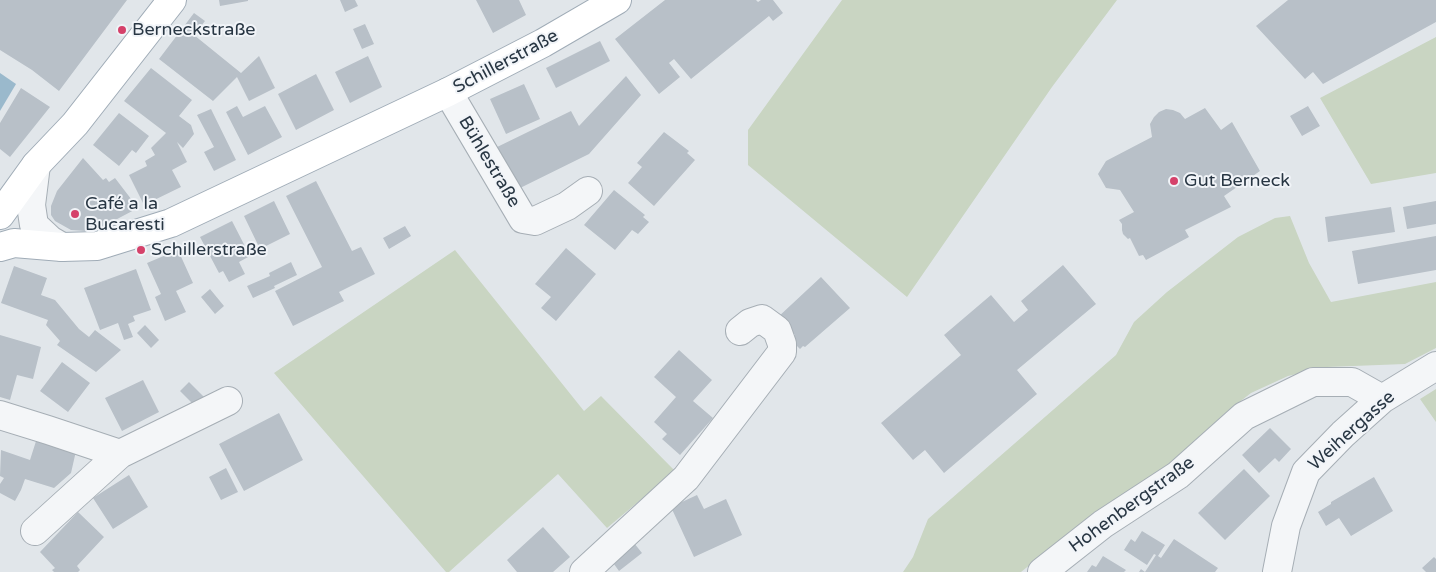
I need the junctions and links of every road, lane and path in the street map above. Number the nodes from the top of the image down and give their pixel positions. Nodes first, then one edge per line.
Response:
1 (172, 0) edge
2 (617, 0) edge
3 (448, 92) junction
4 (36, 165) junction
5 (588, 191) dead end
6 (0, 215) edge
7 (0, 247) edge
8 (62, 247) junction
9 (740, 331) dead end
10 (1436, 366) edge
11 (1382, 399) junction
12 (228, 401) dead end
13 (0, 415) edge
14 (120, 454) junction
15 (36, 531) dead end
16 (584, 572) edge
17 (1042, 572) edge
18 (1277, 572) edge

1 - 4 main road
2 - 3 main road, Schillerstraße
3 - 5 street, Bühlestraße
3 - 8 main road, Schillerstraße
4 - 6 main road
4 - 8 street
7 - 8 main road, Schillerstraße
9 - 16 street
10 - 11 street, Weihergasse
11 - 17 street, Hohenbergstraße
11 - 18 street, Weihergasse
12 - 14 street
13 - 14 street
14 - 15 street

